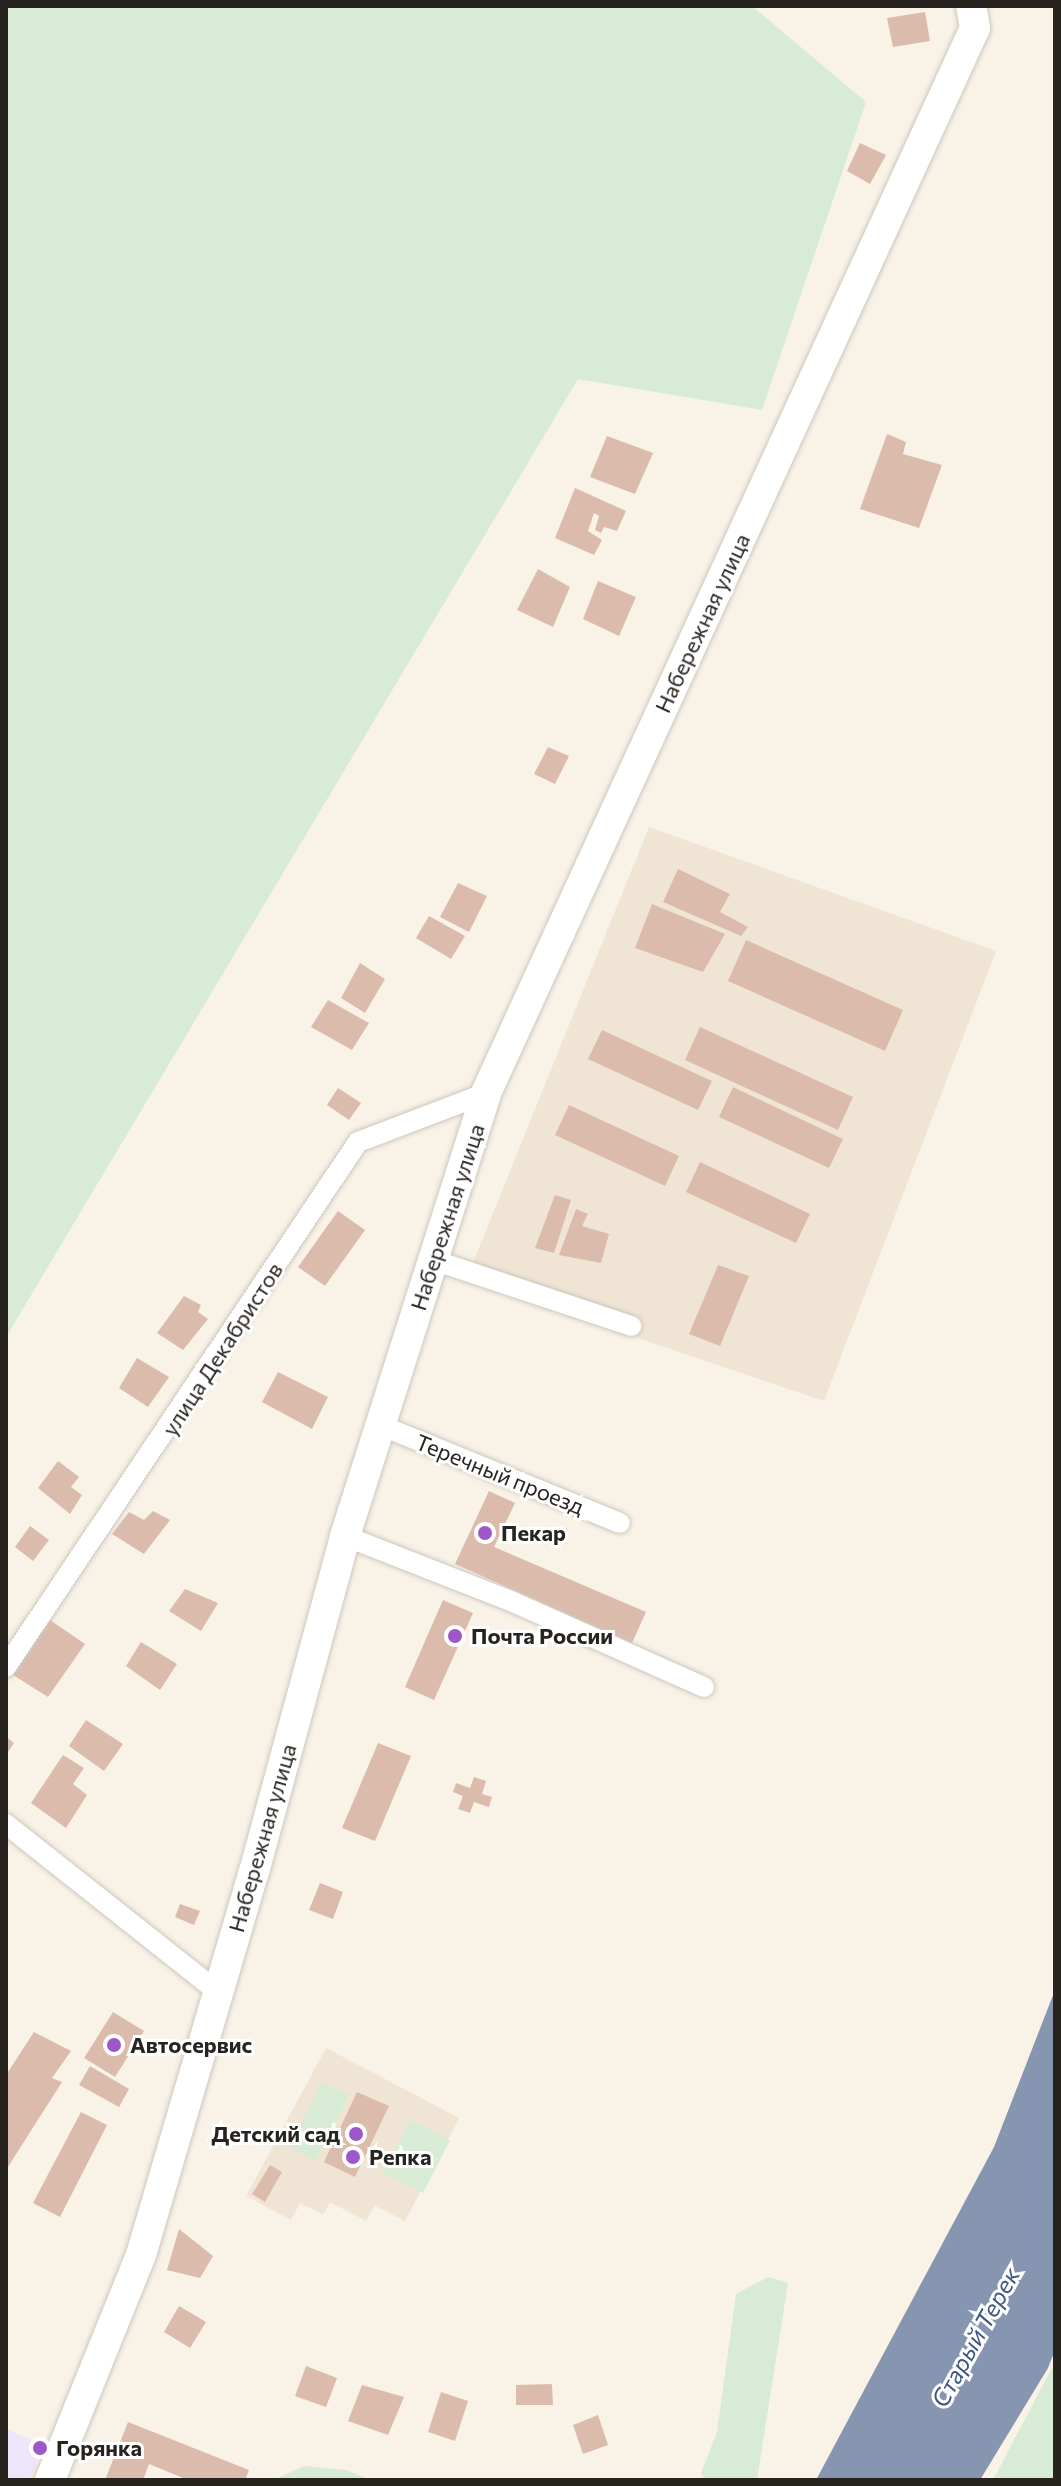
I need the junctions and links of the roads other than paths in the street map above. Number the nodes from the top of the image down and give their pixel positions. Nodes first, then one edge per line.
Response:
1 (971, 6) edge
2 (486, 1093) junction
3 (433, 1260) junction
4 (631, 1326) dead end
5 (380, 1425) junction
6 (620, 1523) dead end
7 (345, 1536) junction
8 (6, 1667) edge
9 (704, 1687) dead end
10 (6, 1824) edge
11 (218, 1992) junction
12 (50, 2480) edge

1 - 2 main road, Набережная улица
2 - 3 main road, Набережная улица
2 - 8 street, улица Декабристов
3 - 4 street
3 - 5 main road, Набережная улица
5 - 6 street, Теречный проезд
5 - 7 main road, Набережная улица
7 - 9 street
7 - 11 main road, Набережная улица
10 - 11 street
11 - 12 main road, Набережная улица

